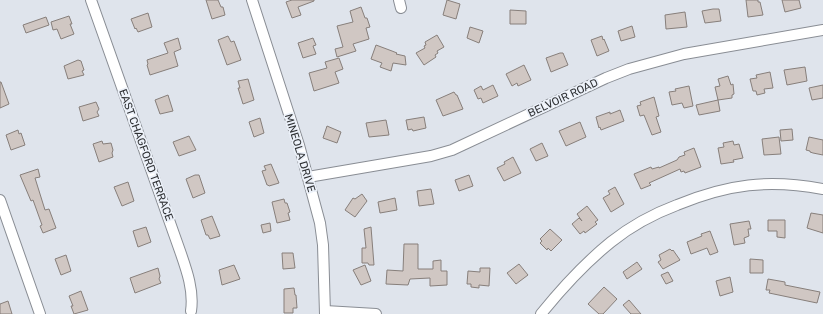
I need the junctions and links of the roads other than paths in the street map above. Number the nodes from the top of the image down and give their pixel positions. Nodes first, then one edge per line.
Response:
1 (91, 0) edge
2 (252, 0) edge
3 (823, 30) edge
4 (308, 177) junction
5 (823, 189) edge
6 (0, 200) edge
7 (191, 312) dead end
8 (325, 313) edge
9 (40, 314) edge
10 (376, 314) edge
11 (541, 314) edge

1 - 7 street, EAST CHAGFORD TERRACE
2 - 4 street, MINEOLA DRIVE
3 - 4 street, BELVOIR ROAD
4 - 8 street, MINEOLA DRIVE
5 - 11 street
6 - 9 street
8 - 10 street

